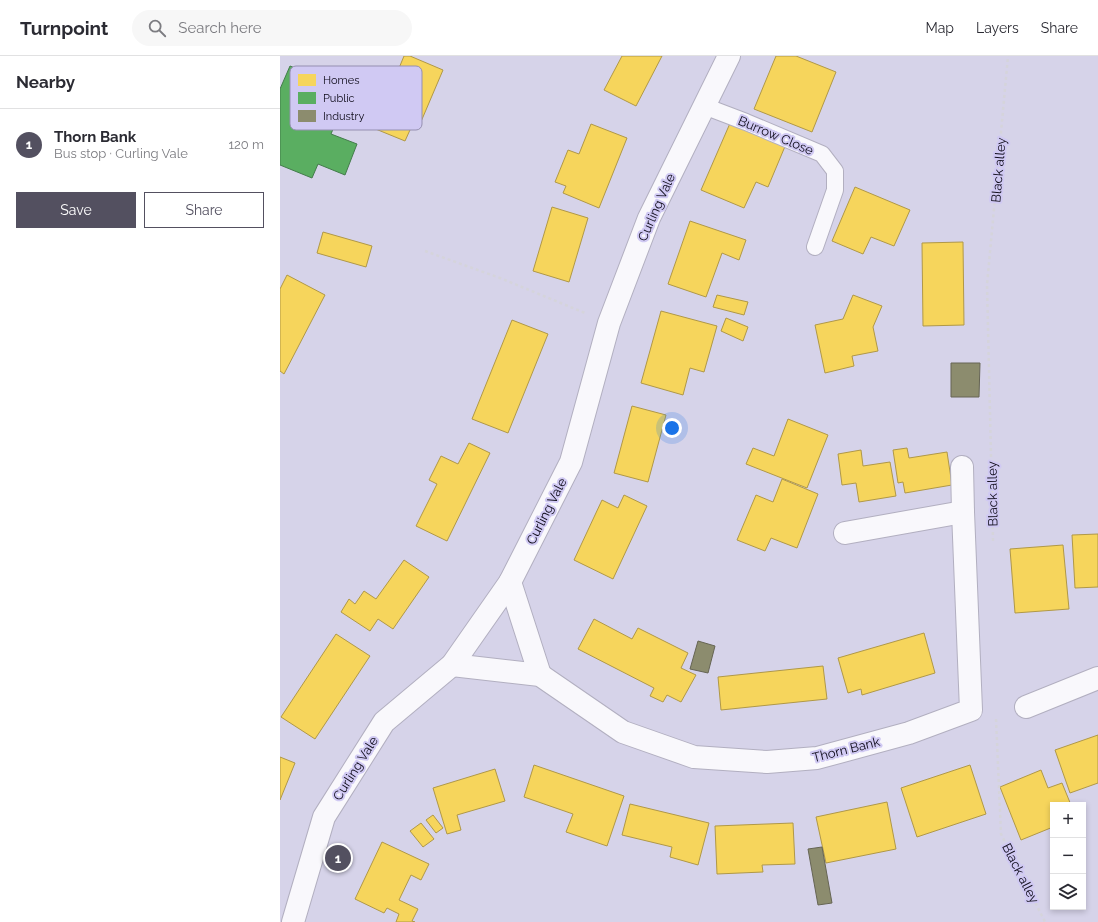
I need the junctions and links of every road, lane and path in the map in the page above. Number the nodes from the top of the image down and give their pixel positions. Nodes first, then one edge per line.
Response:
1 (728, 56) edge
2 (1008, 56) edge
3 (704, 106) junction
4 (815, 247) dead end
5 (425, 251) dead end
6 (609, 323) junction
7 (962, 467) dead end
8 (963, 512) junction
9 (845, 533) dead end
10 (993, 544) dead end
11 (510, 582) junction
12 (452, 665) junction
13 (540, 676) junction
14 (1098, 678) edge
15 (1026, 707) dead end
16 (996, 714) dead end
17 (293, 922) edge
18 (1045, 922) edge

1 - 3 street, Curling Vale
2 - 10 path, Black alley
3 - 4 lane, Burrow Close
3 - 6 street, Curling Vale
5 - 6 path
6 - 11 street, Curling Vale
7 - 8 street, Thorn Bank
8 - 9 street
8 - 13 street, Thorn Bank
11 - 12 street, Curling Vale
11 - 13 street
12 - 13 street, Thorn Bank
12 - 17 street, Curling Vale
14 - 15 street
16 - 18 path, Black alley

